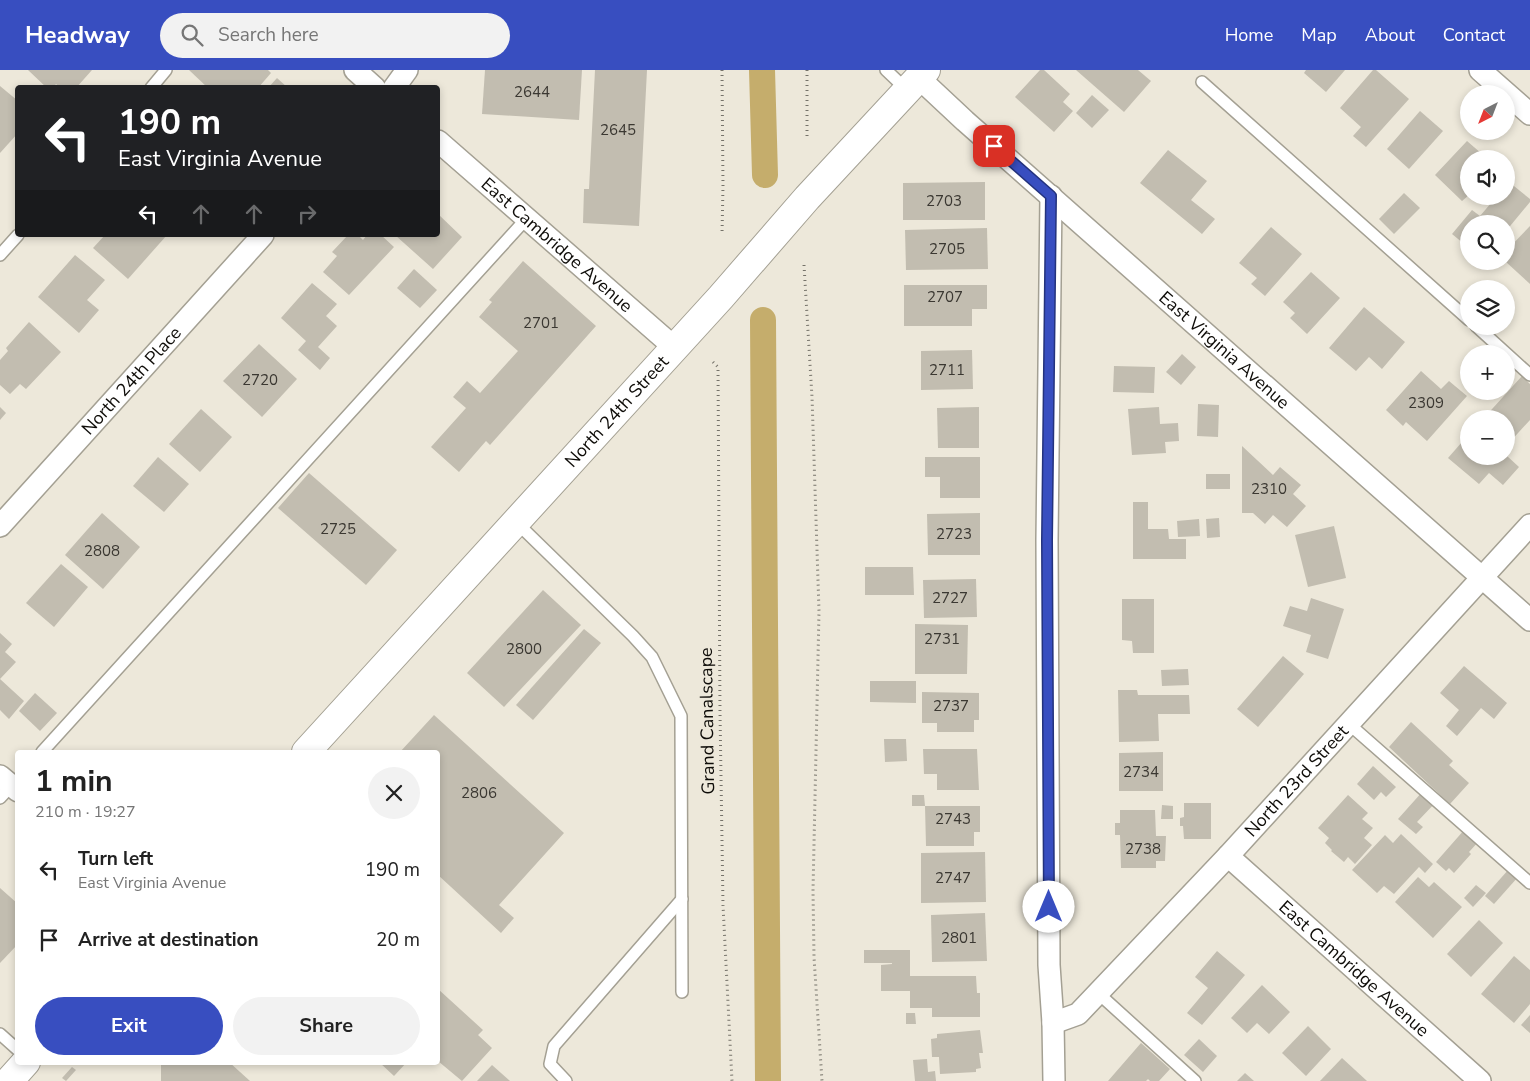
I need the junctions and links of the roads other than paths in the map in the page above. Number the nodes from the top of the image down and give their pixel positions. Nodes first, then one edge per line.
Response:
1 (166, 70) edge
2 (354, 70) edge
3 (407, 70) edge
4 (886, 70) edge
5 (1480, 70) edge
6 (918, 80) edge
7 (1202, 82) dead end
8 (154, 85) edge
9 (372, 85) edge
10 (396, 85) edge
11 (1530, 114) edge
12 (440, 143) edge
13 (1051, 196) junction
14 (527, 218) junction
15 (16, 237) edge
16 (260, 237) edge
17 (0, 255) edge
18 (1460, 312) edge
19 (1486, 335) edge
20 (675, 348) junction
21 (1530, 375) edge
22 (516, 522) junction
23 (1530, 525) edge
24 (0, 526) edge
25 (1482, 578) junction
26 (1530, 620) edge
27 (1349, 724) junction
28 (44, 750) edge
29 (308, 750) edge
30 (1228, 856) junction
31 (1530, 883) edge
32 (682, 900) junction
33 (682, 992) dead end
34 (1098, 994) junction
35 (1053, 1024) junction
36 (0, 1034) edge
37 (15, 1047) edge
38 (23, 1065) edge
39 (10, 1081) edge
40 (566, 1081) edge
41 (1054, 1081) edge
42 (1195, 1081) edge
43 (1480, 1081) edge

1 - 8 lane
2 - 9 street
3 - 10 street
4 - 6 lane
5 - 11 street
6 - 13 street, East Virginia Avenue
6 - 20 main road, North 24th Street
7 - 18 lane
12 - 14 street, East Cambridge Avenue
13 - 25 street, East Virginia Avenue
13 - 35 street
14 - 20 street, East Cambridge Avenue
14 - 28 lane
15 - 17 lane
16 - 24 street, North 24th Place
19 - 21 lane
20 - 22 main road, North 24th Street
22 - 29 main road, North 24th Street
22 - 32 lane
23 - 25 street, North 23rd Street
25 - 26 street, East Virginia Avenue
25 - 27 street, North 23rd Street
27 - 30 street, North 23rd Street
27 - 31 lane
30 - 34 street, North 23rd Street
30 - 43 street, East Cambridge Avenue
32 - 33 lane
32 - 40 lane
34 - 35 street, North 23rd Street
34 - 42 lane
35 - 41 street
36 - 37 lane
38 - 39 main road

